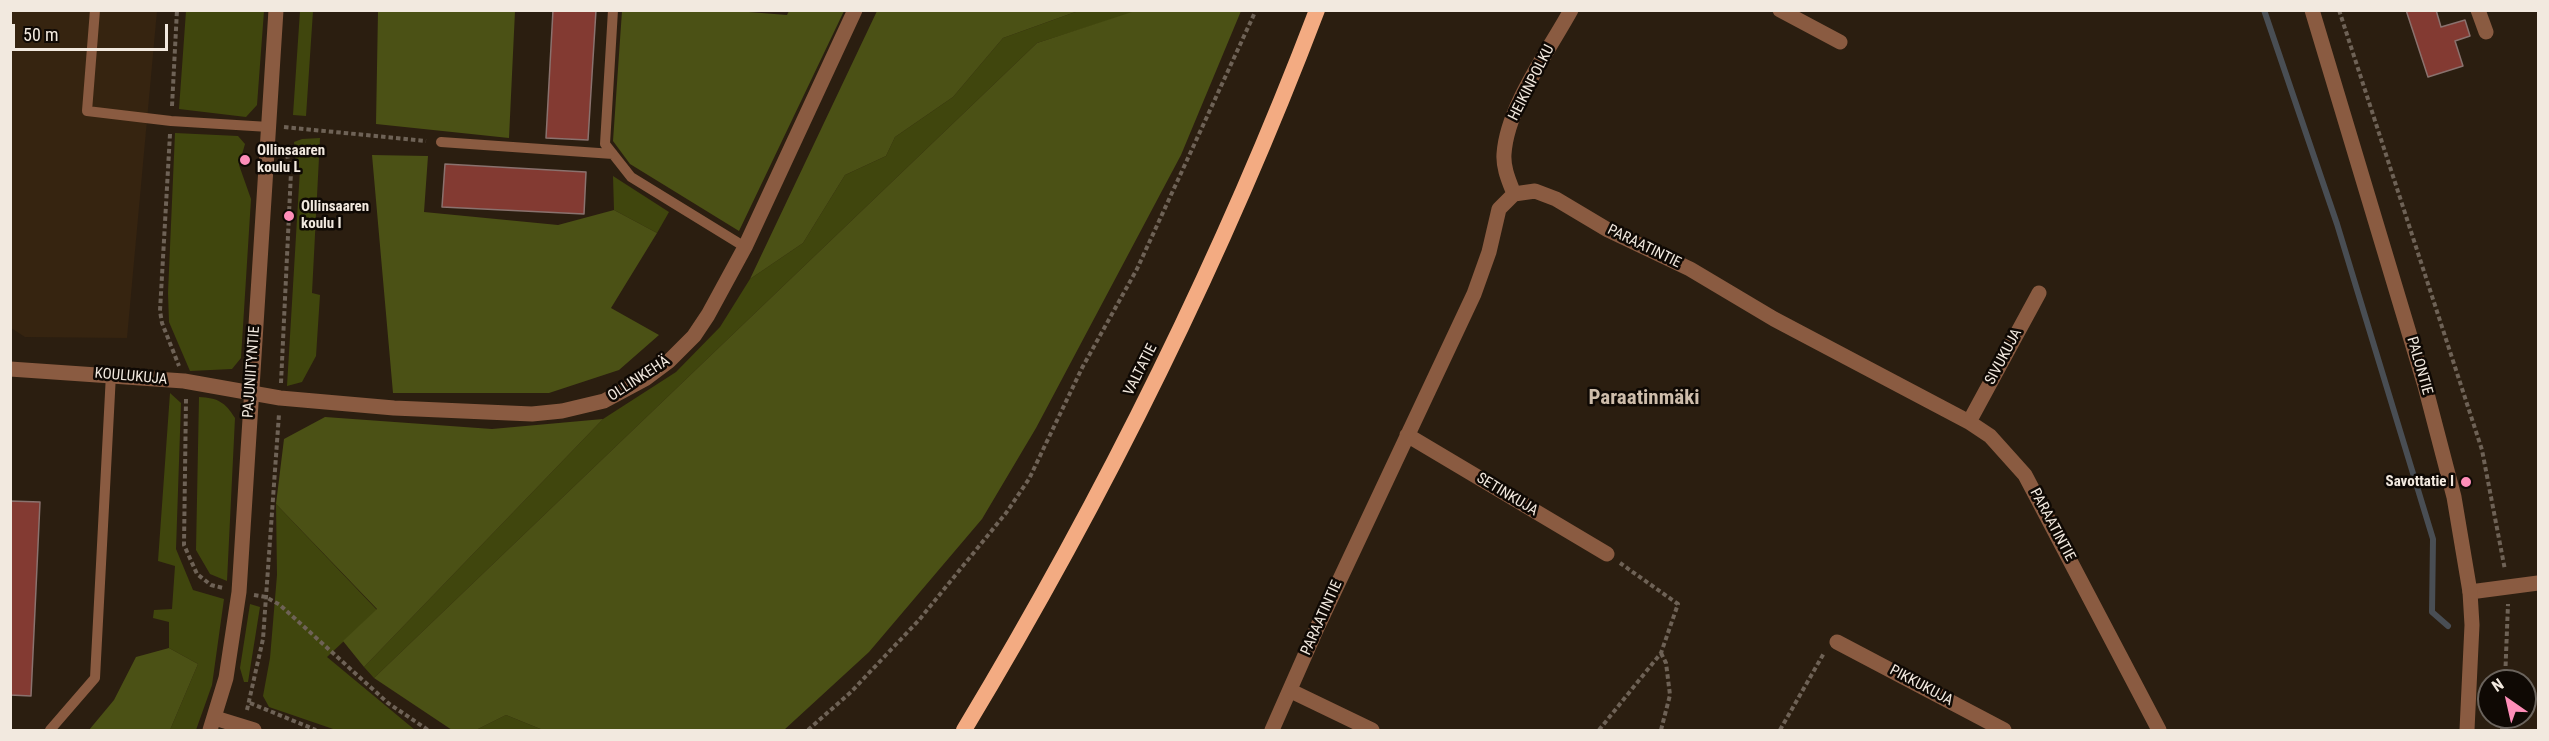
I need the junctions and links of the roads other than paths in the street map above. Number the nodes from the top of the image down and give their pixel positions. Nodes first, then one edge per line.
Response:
1 (95, 10) edge
2 (276, 10) edge
3 (613, 10) edge
4 (855, 10) edge
5 (1317, 10) edge
6 (1571, 10) edge
7 (1780, 10) edge
8 (2312, 10) edge
9 (2478, 10) edge
10 (2486, 32) dead end
11 (1840, 42) dead end
12 (269, 127) junction
13 (441, 142) road end
14 (613, 154) junction
15 (1514, 194) junction
16 (745, 247) junction
17 (2038, 293) dead end
18 (10, 369) edge
19 (111, 374) junction
20 (250, 392) junction
21 (1970, 422) junction
22 (1407, 435) junction
23 (1607, 554) road end
24 (2538, 583) edge
25 (2470, 592) junction
26 (1838, 642) road end
27 (1291, 691) junction
28 (212, 724) edge
29 (247, 729) edge
30 (50, 730) edge
31 (964, 730) edge
32 (1272, 730) edge
33 (1372, 730) edge
34 (2004, 730) edge
35 (2159, 730) edge
36 (2467, 730) edge

1 - 12 lane
2 - 12 street, PAJUNIITYNTIE
3 - 14 lane
4 - 16 street, OLLINKEHÄ
5 - 31 highway, VALTATIE
6 - 15 street, HEIKINPOLKU
7 - 11 street
8 - 25 street, PALONTIE
9 - 10 street
12 - 20 street, PAJUNIITYNTIE
13 - 14 lane
14 - 16 lane
15 - 21 street, PARAATINTIE
15 - 22 street, PARAATINTIE
16 - 20 street, OLLINKEHÄ
17 - 21 street, SIVUKUJA
18 - 19 street, KOULUKUJA
19 - 20 street, KOULUKUJA
19 - 30 lane
20 - 28 street, PAJUNIITYNTIE
21 - 35 street, PARAATINTIE
22 - 23 street, SETINKUJA
22 - 27 street, PARAATINTIE
24 - 25 street
25 - 36 street, PALONTIE
26 - 34 street, PIKKUKUJA
27 - 32 street, PARAATINTIE
27 - 33 street
28 - 29 street

